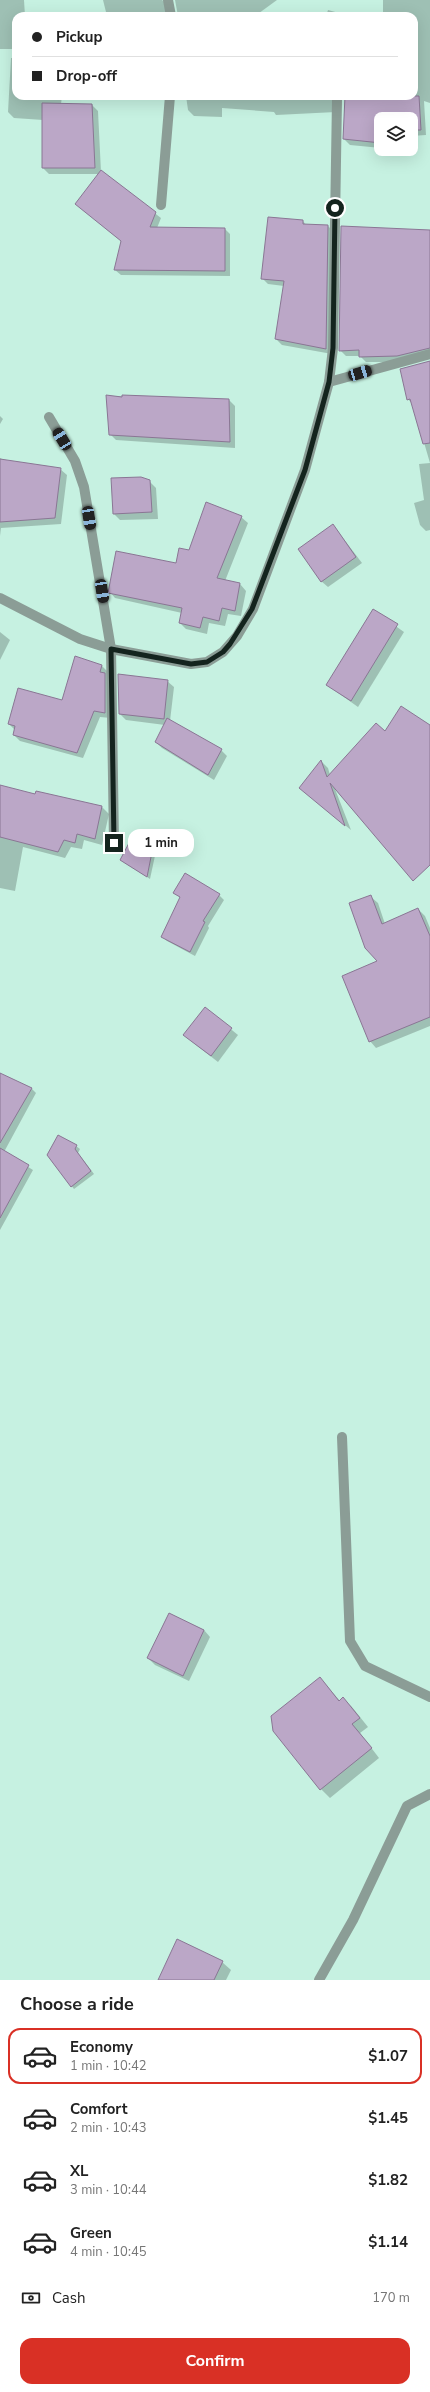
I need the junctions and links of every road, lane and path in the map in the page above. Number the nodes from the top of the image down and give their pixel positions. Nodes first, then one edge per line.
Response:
1 (168, 0) edge
2 (170, 12) edge
3 (170, 100) edge
4 (337, 100) edge
5 (161, 205) dead end
6 (430, 354) edge
7 (329, 382) junction
8 (49, 417) dead end
9 (0, 598) edge
10 (111, 649) junction
11 (114, 843) dead end
12 (342, 1437) dead end
13 (430, 1697) edge
14 (430, 1794) edge
15 (319, 1980) edge

1 - 2 street
3 - 5 street
4 - 7 street
6 - 7 street
7 - 10 street
8 - 10 street
9 - 10 street
10 - 11 street
12 - 13 street
14 - 15 street

